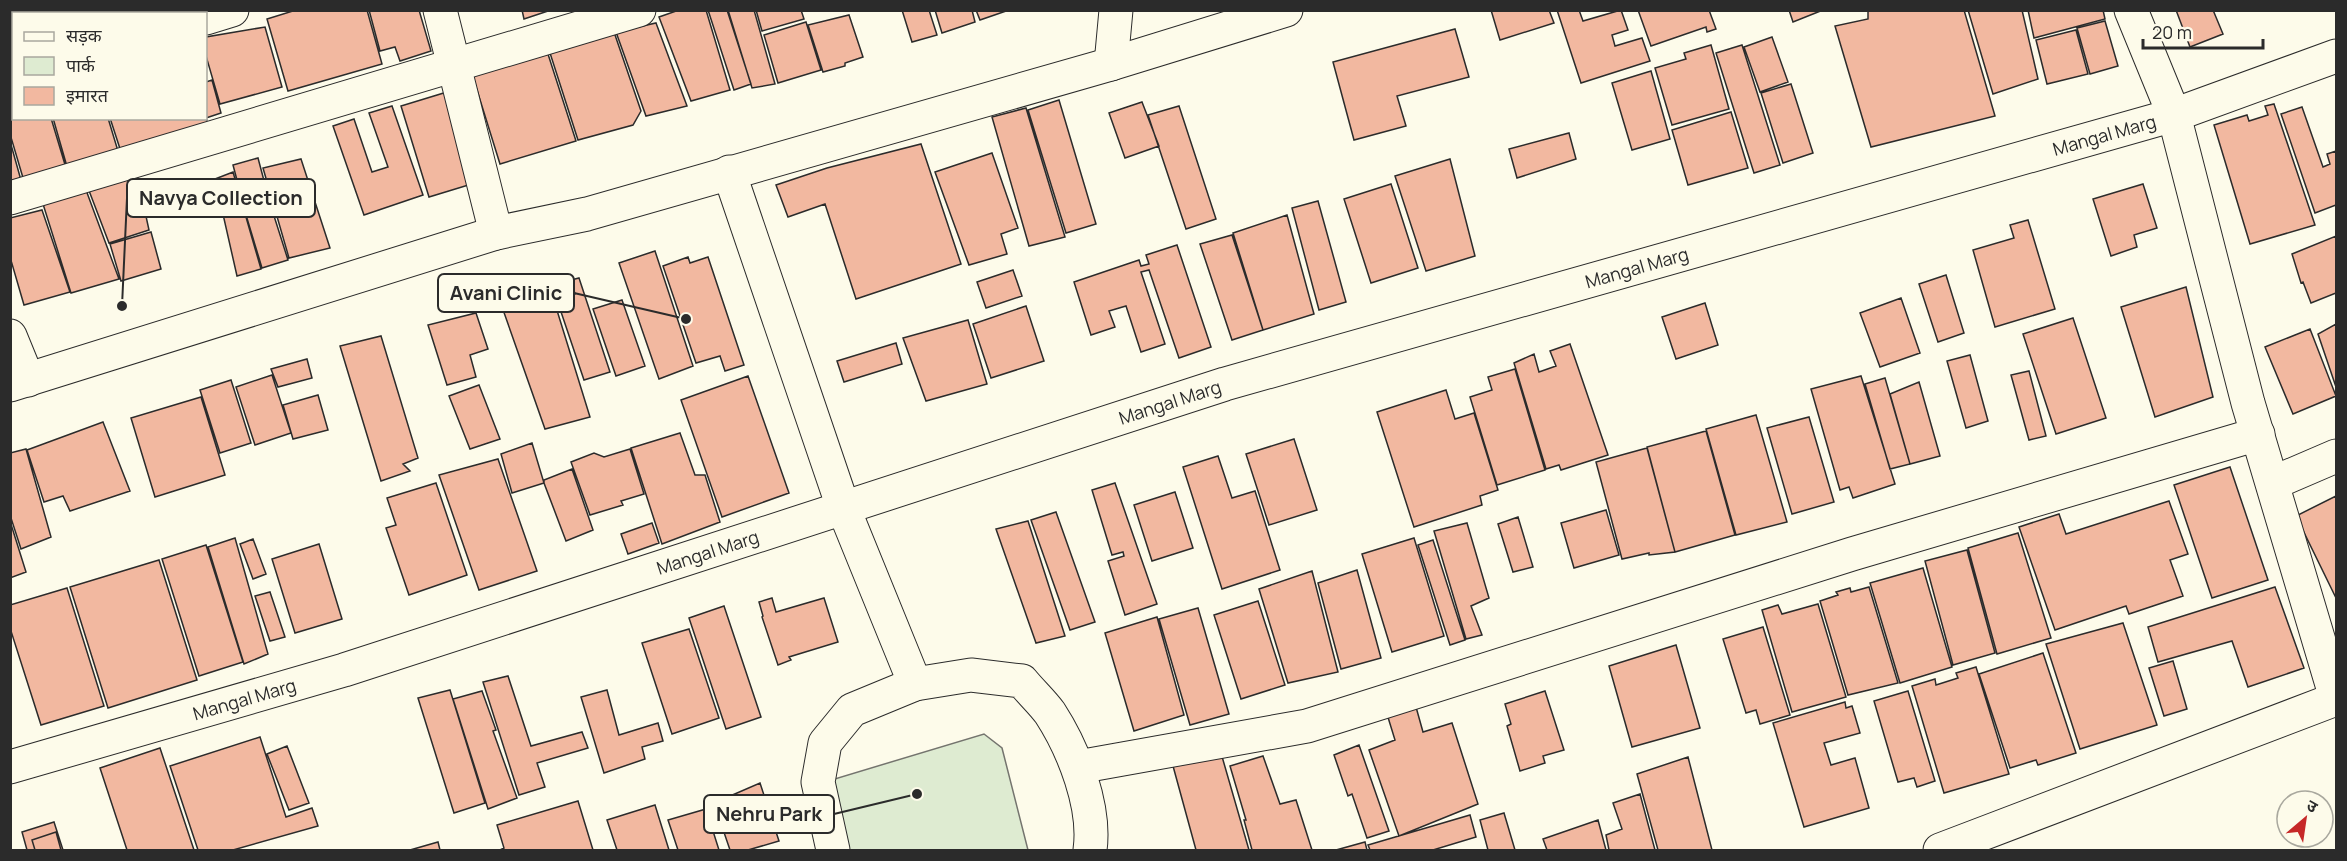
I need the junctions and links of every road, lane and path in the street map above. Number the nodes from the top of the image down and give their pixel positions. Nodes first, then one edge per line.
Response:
1 (232, 10) edge
2 (440, 10) edge
3 (639, 10) edge
4 (1116, 10) edge
5 (1286, 10) edge
6 (2131, 10) edge
7 (207, 18) edge
8 (2337, 56) edge
9 (454, 64) junction
10 (1111, 64) junction
11 (2174, 115) junction
12 (729, 172) junction
13 (10, 198) edge
14 (496, 233) junction
15 (10, 336) edge
16 (19, 382) edge
17 (2258, 434) junction
18 (2337, 456) edge
19 (2272, 483) junction
20 (843, 507) junction
21 (915, 684) junction
22 (2337, 698) edge
23 (10, 766) edge
24 (1078, 766) junction
25 (833, 850) edge
26 (1090, 850) edge
27 (1940, 850) edge

1 - 7 street
2 - 9 street
3 - 9 street
4 - 10 street
5 - 10 street
6 - 11 street
8 - 11 street, Mangal Marg
9 - 13 street
9 - 14 street
10 - 12 street
11 - 17 street
11 - 20 street, Mangal Marg
12 - 14 street
12 - 20 street
14 - 16 street
15 - 16 street
17 - 19 street
17 - 24 street
18 - 19 street
19 - 22 street
20 - 21 street
20 - 23 street, Mangal Marg
21 - 24 street
21 - 25 street
22 - 27 street
24 - 26 street

